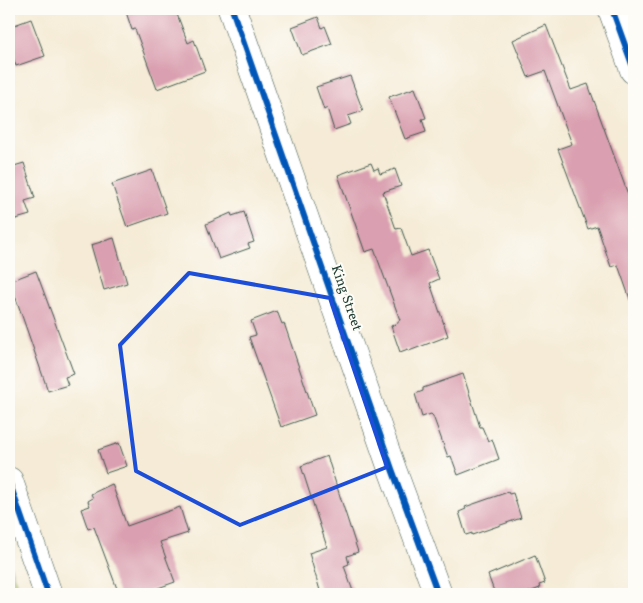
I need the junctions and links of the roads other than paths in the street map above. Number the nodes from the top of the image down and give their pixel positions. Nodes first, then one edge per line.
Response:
1 (232, 9) edge
2 (612, 9) edge
3 (634, 70) edge
4 (9, 481) edge
5 (48, 594) edge
6 (438, 594) edge

1 - 6 street, King Street
2 - 3 street
4 - 5 street

